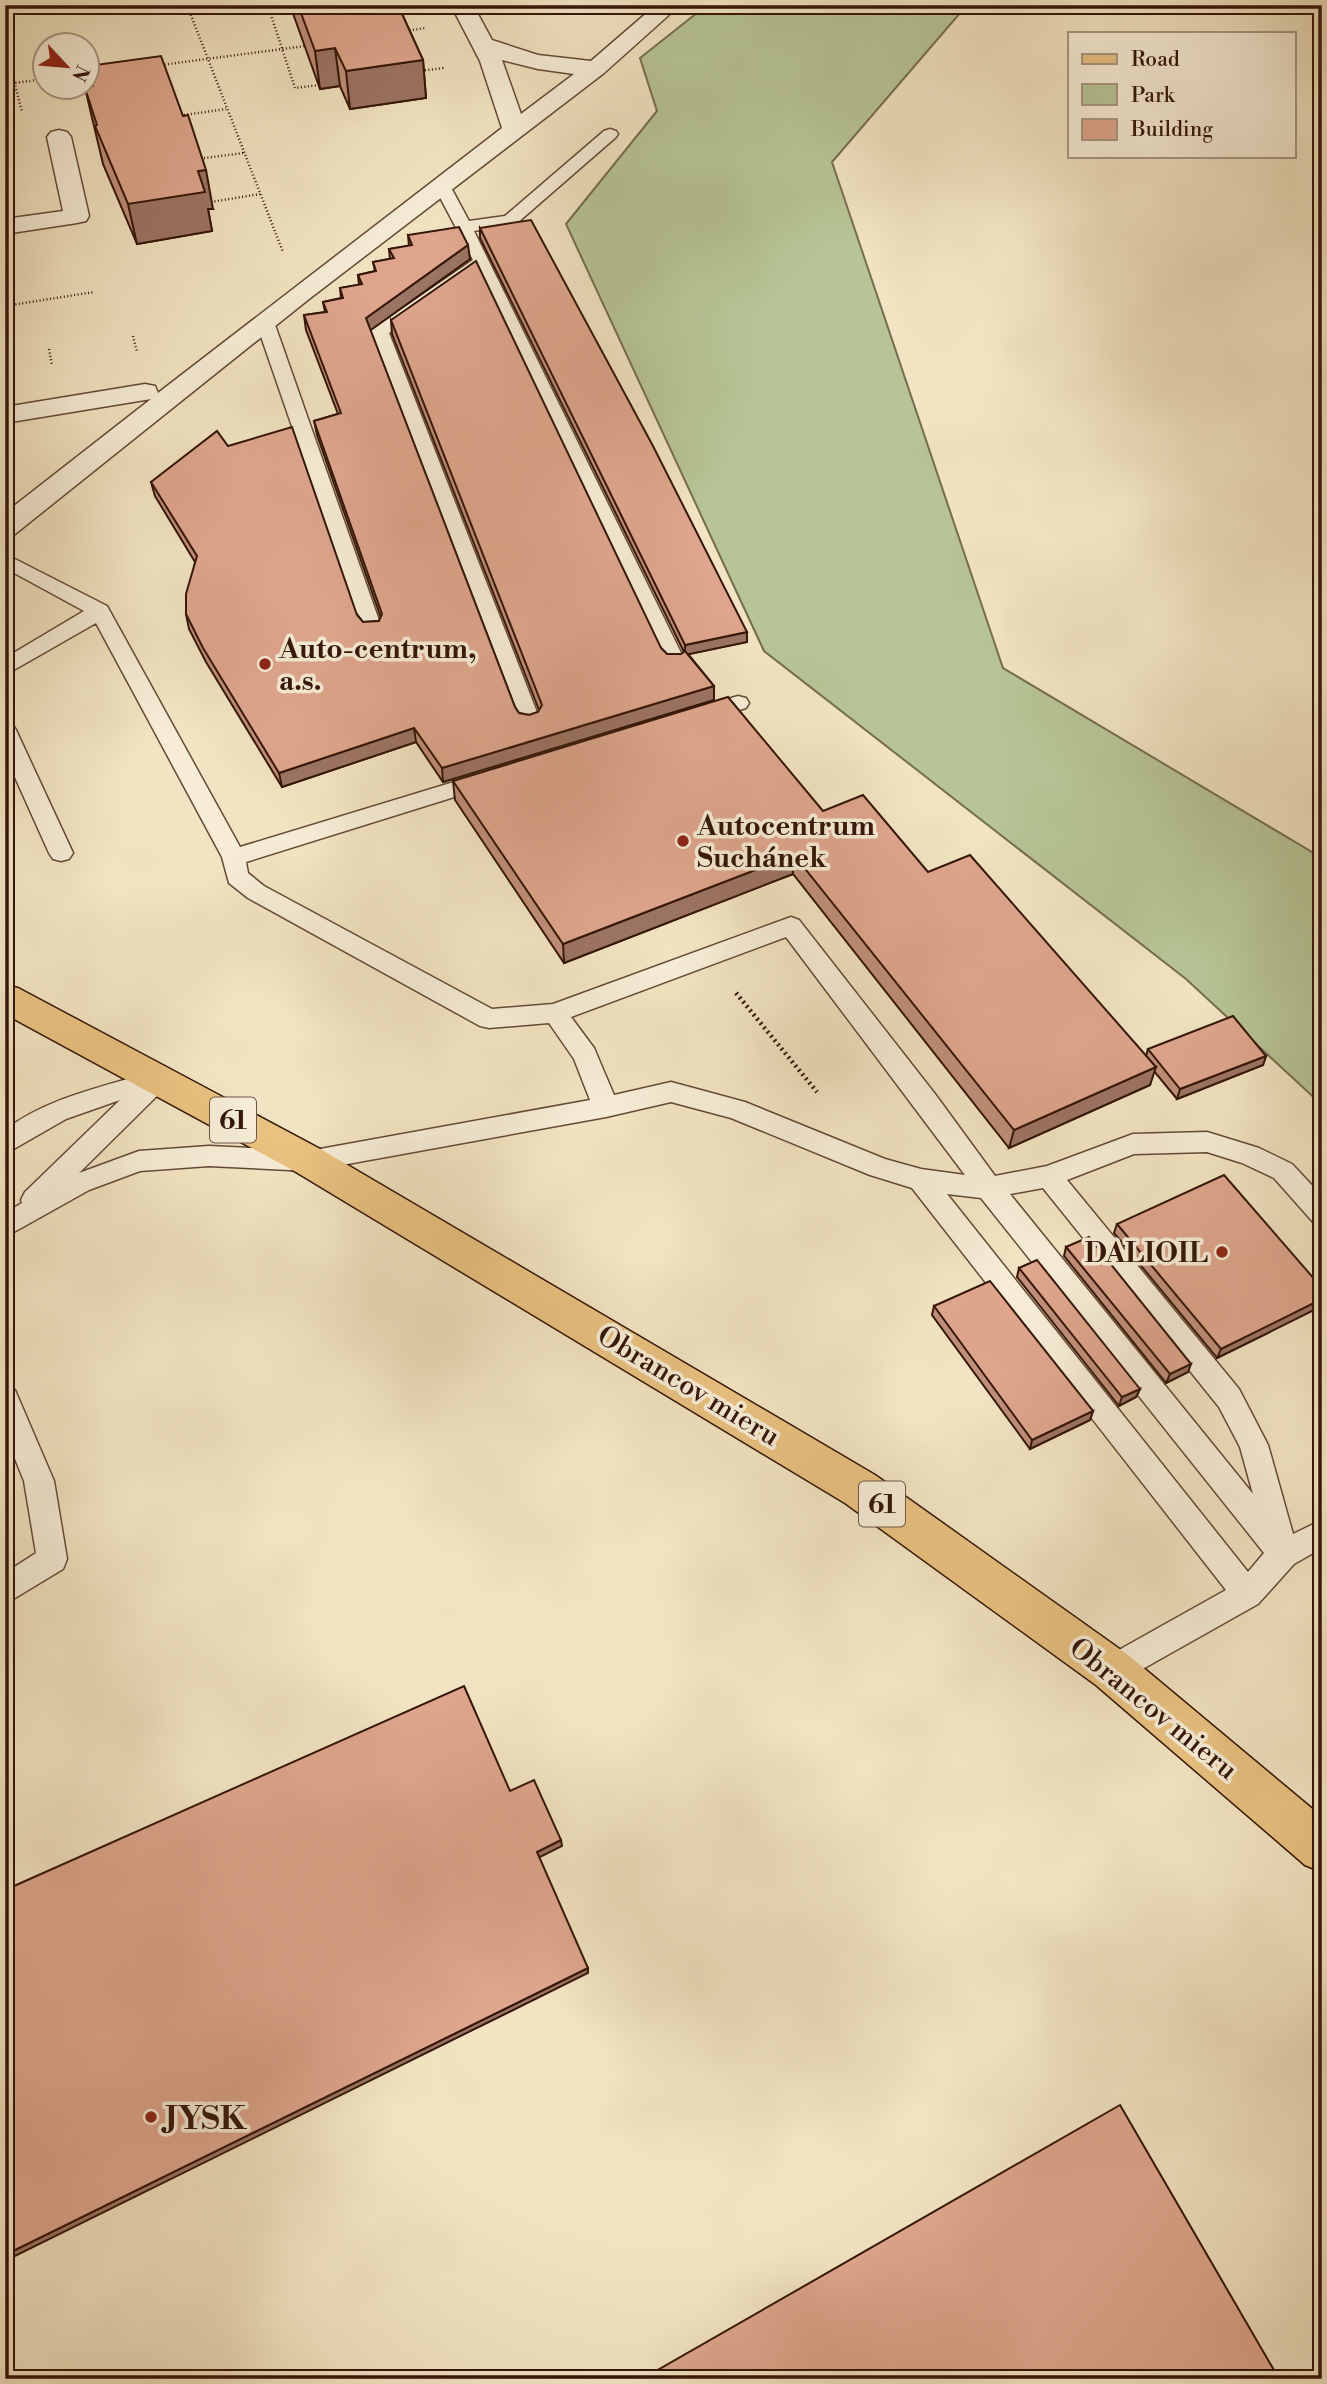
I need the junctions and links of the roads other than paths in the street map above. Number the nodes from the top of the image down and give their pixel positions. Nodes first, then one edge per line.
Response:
1 (462, 5) edge
2 (669, 5) edge
3 (483, 45) junction
4 (596, 68) junction
5 (514, 129) junction
6 (610, 134) dead end
7 (59, 137) dead end
8 (442, 186) junction
9 (7, 218) edge
10 (464, 228) junction
11 (482, 261) junction
12 (265, 322) junction
13 (145, 393) dead end
14 (5, 415) edge
15 (5, 528) edge
16 (5, 560) edge
17 (100, 611) junction
18 (372, 629) edge
19 (674, 661) edge
20 (5, 668) edge
21 (738, 703) dead end
22 (529, 720) edge
23 (672, 723) edge
24 (5, 730) edge
25 (512, 772) edge
26 (61, 853) dead end
27 (234, 857) junction
28 (5, 998) edge
29 (555, 1013) junction
30 (157, 1080) junction
31 (606, 1107) junction
32 (5, 1144) edge
33 (309, 1161) junction
34 (1049, 1176) junction
35 (921, 1180) junction
36 (989, 1188) junction
37 (1322, 1214) edge
38 (9, 1224) edge
39 (5, 1399) edge
40 (1322, 1533) edge
41 (1283, 1554) junction
42 (5, 1590) edge
43 (1247, 1594) junction
44 (1112, 1670) junction
45 (1322, 1848) edge

1 - 3 street
2 - 4 street
3 - 4 street
3 - 5 street
4 - 5 street
5 - 8 street
6 - 10 lane
7 - 9 street
8 - 10 lane
8 - 12 street
10 - 11 lane
11 - 19 lane
11 - 22 lane
12 - 15 street
12 - 18 lane
13 - 14 street
16 - 17 lane
17 - 20 lane
17 - 27 lane
21 - 23 lane
24 - 26 lane
25 - 27 lane
27 - 29 lane
28 - 30 main road, Obrancov mieru / 61
29 - 31 lane
29 - 36 lane
30 - 32 lane
30 - 33 main road, Obrancov mieru / 61
30 - 38 lane
31 - 33 lane
31 - 35 lane
33 - 38 lane
33 - 44 main road, Obrancov mieru / 61
34 - 36 lane
34 - 37 lane
34 - 41 lane
35 - 36 lane
35 - 43 lane
36 - 41 lane
39 - 42 lane
40 - 41 lane
41 - 43 lane
43 - 44 lane
44 - 45 main road, Obrancov mieru / 61

